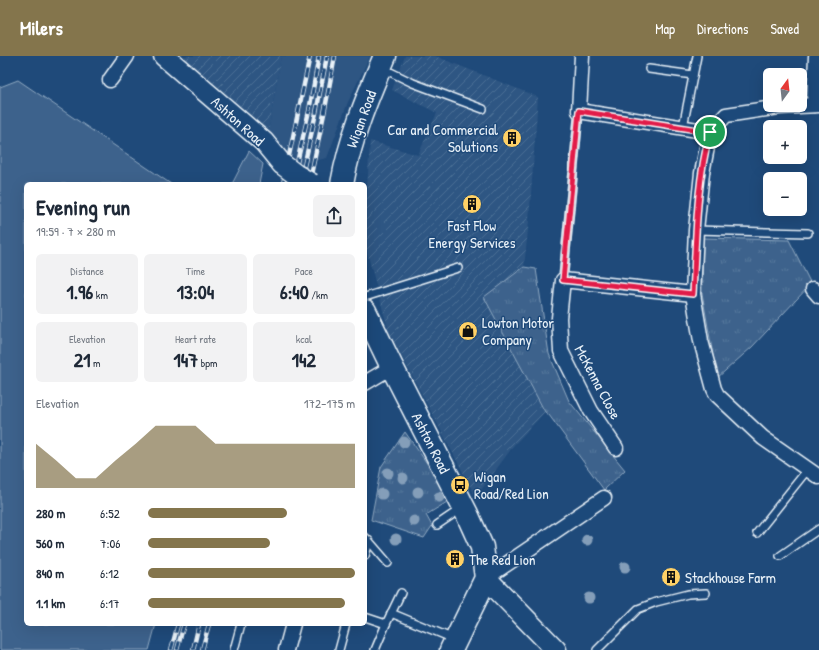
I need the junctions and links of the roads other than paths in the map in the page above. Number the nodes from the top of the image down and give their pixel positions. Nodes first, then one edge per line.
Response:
1 (126, 56) edge
2 (164, 56) edge
3 (582, 56) edge
4 (697, 56) edge
5 (816, 56) edge
6 (383, 62) edge
7 (648, 69) dead end
8 (693, 75) junction
9 (110, 80) dead end
10 (817, 105) edge
11 (483, 109) dead end
12 (579, 111) junction
13 (683, 127) junction
14 (710, 132) junction
15 (308, 182) edge
16 (342, 182) edge
17 (696, 230) junction
18 (808, 234) dead end
19 (458, 268) dead end
20 (563, 280) junction
21 (693, 294) junction
22 (367, 296) edge
23 (367, 315) edge
24 (392, 367) junction
25 (367, 382) edge
26 (616, 448) dead end
27 (813, 473) edge
28 (604, 498) dead end
29 (464, 506) junction
30 (438, 525) dead end
31 (819, 529) edge
32 (757, 533) dead end
33 (367, 539) edge
34 (780, 556) dead end
35 (388, 563) dead end
36 (486, 578) junction
37 (401, 592) dead end
38 (706, 593) dead end
39 (391, 613) junction
40 (367, 618) edge
41 (386, 624) junction
42 (240, 626) edge
43 (292, 626) edge
44 (345, 626) edge
45 (453, 645) edge
46 (234, 650) edge
47 (286, 650) edge
48 (339, 650) edge
49 (375, 650) edge
50 (556, 650) edge
51 (597, 650) edge

1 - 9 street
2 - 15 main road, Ashton Road, bridge
3 - 12 street
4 - 8 lane
5 - 10 street
6 - 11 lane
6 - 16 main road, Wigan Road
7 - 8 lane
8 - 13 lane
10 - 14 street
12 - 13 street
12 - 20 lane, McKenna Close
13 - 14 street
14 - 17 street
17 - 18 lane
17 - 21 street
19 - 22 lane
20 - 21 street
20 - 26 street, McKenna Close
21 - 27 street
23 - 24 main road, Ashton Road
24 - 25 street
24 - 29 main road, Ashton Road
27 - 32 lane
28 - 36 street
29 - 30 lane
29 - 36 main road, Ashton Road
31 - 34 lane
33 - 35 lane
36 - 45 main road
36 - 50 main road
37 - 39 lane
38 - 51 lane
39 - 41 lane
39 - 45 lane
40 - 41 lane
41 - 49 lane
42 - 46 lane
43 - 47 street
44 - 48 lane

